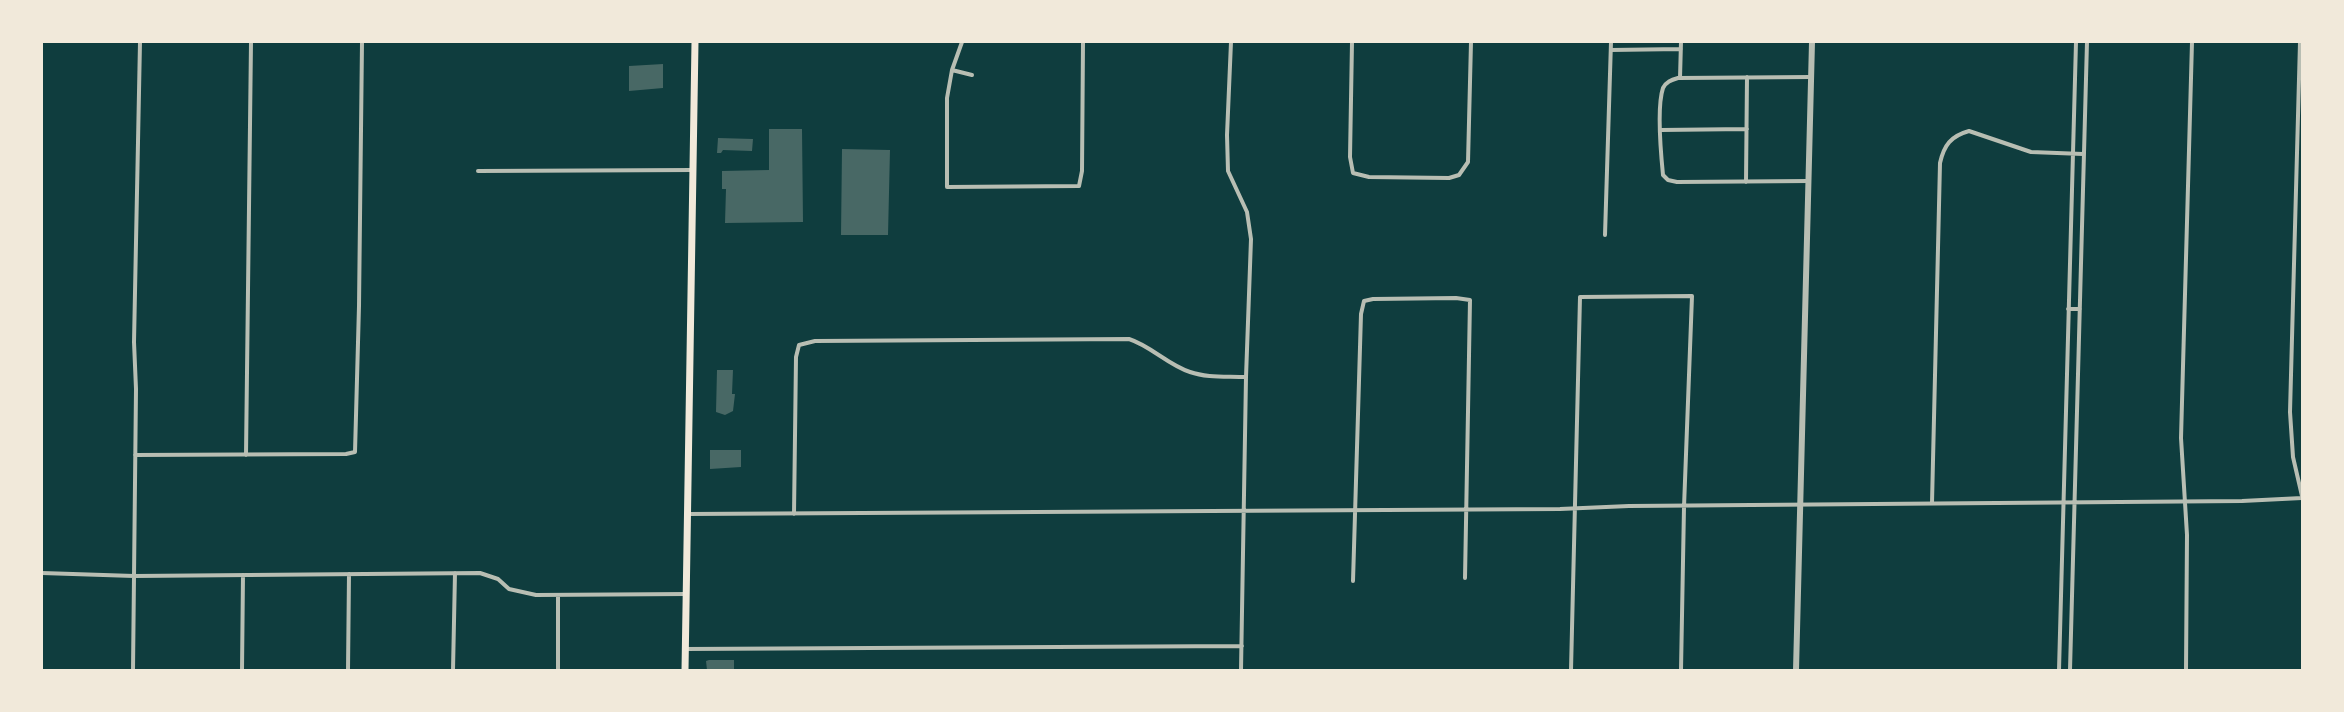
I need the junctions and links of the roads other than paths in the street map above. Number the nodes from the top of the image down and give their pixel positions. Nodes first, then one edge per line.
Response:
1 (140, 42) edge
2 (251, 42) edge
3 (362, 42) edge
4 (695, 42) edge
5 (962, 42) edge
6 (1083, 42) edge
7 (1231, 42) edge
8 (1352, 42) edge
9 (1471, 42) edge
10 (1611, 42) edge
11 (1681, 42) edge
12 (1812, 42) edge
13 (2076, 42) edge
14 (2087, 42) edge
15 (2192, 42) edge
16 (2300, 42) edge
17 (1681, 49) junction
18 (1611, 50) junction
19 (952, 70) junction
20 (972, 76) dead end
21 (1747, 76) junction
22 (1811, 77) junction
23 (1680, 78) junction
24 (2075, 84) junction
25 (2086, 85) junction
26 (1747, 129) junction
27 (1661, 130) junction
28 (2300, 149) edge
29 (2073, 153) junction
30 (2084, 154) junction
31 (693, 170) junction
32 (478, 171) dead end
33 (1809, 181) junction
34 (1746, 182) junction
35 (1605, 235) dead end
36 (2068, 309) junction
37 (2080, 309) junction
38 (1246, 376) junction
39 (135, 455) junction
40 (246, 455) junction
41 (2302, 497) edge
42 (2064, 501) junction
43 (2184, 501) junction
44 (2075, 502) junction
45 (1932, 503) junction
46 (1800, 504) junction
47 (1684, 506) junction
48 (1575, 508) junction
49 (1356, 510) junction
50 (1467, 510) junction
51 (1244, 511) junction
52 (688, 514) junction
53 (794, 514) junction
54 (42, 573) edge
55 (454, 573) junction
56 (243, 574) junction
57 (349, 574) junction
58 (134, 576) junction
59 (1465, 578) dead end
60 (1353, 581) dead end
61 (2061, 593) junction
62 (2072, 593) junction
63 (686, 594) junction
64 (558, 595) junction
65 (1242, 646) junction
66 (685, 649) junction
67 (133, 670) edge
68 (242, 670) edge
69 (348, 670) edge
70 (453, 670) edge
71 (558, 670) edge
72 (685, 670) edge
73 (1241, 670) edge
74 (1571, 670) edge
75 (1681, 670) edge
76 (1796, 670) edge
77 (2059, 670) edge
78 (2070, 670) edge
79 (2186, 670) edge

1 - 39 street
2 - 40 street
3 - 40 street
4 - 31 main road
5 - 19 street
6 - 19 street
7 - 38 street
8 - 9 street
10 - 18 street
11 - 17 street
12 - 22 street
13 - 24 street
14 - 25 street
15 - 43 street
16 - 28 street
17 - 18 street
17 - 23 street
18 - 35 street
19 - 20 street
21 - 22 street
21 - 23 street
21 - 26 street
22 - 33 street
23 - 27 street
24 - 25 street
24 - 29 street
25 - 30 street
26 - 27 street
26 - 34 street
27 - 34 street
28 - 41 street
29 - 30 street
29 - 36 street
29 - 45 street
30 - 37 street
31 - 32 street
31 - 52 main road
33 - 34 street
33 - 46 street
36 - 37 street
36 - 42 street
37 - 44 street
38 - 51 street
38 - 53 street
39 - 40 street
39 - 58 street
41 - 43 street
42 - 44 street
42 - 45 street
42 - 61 street
43 - 44 street
43 - 79 street
44 - 62 street
45 - 46 street
46 - 47 street
46 - 76 street
47 - 48 street
47 - 48 street
47 - 75 street
48 - 50 street
48 - 74 street
49 - 50 street
49 - 50 street
49 - 51 street
49 - 60 street
50 - 59 street
51 - 53 street
51 - 65 street
52 - 53 street
52 - 63 main road
54 - 58 street
55 - 57 street
55 - 64 street
55 - 70 street
56 - 57 street
56 - 58 street
56 - 68 street
57 - 69 street
58 - 67 street
61 - 62 street
61 - 77 street
62 - 78 street
63 - 64 street
63 - 66 main road
64 - 71 street
65 - 66 street
65 - 73 street
66 - 72 main road

